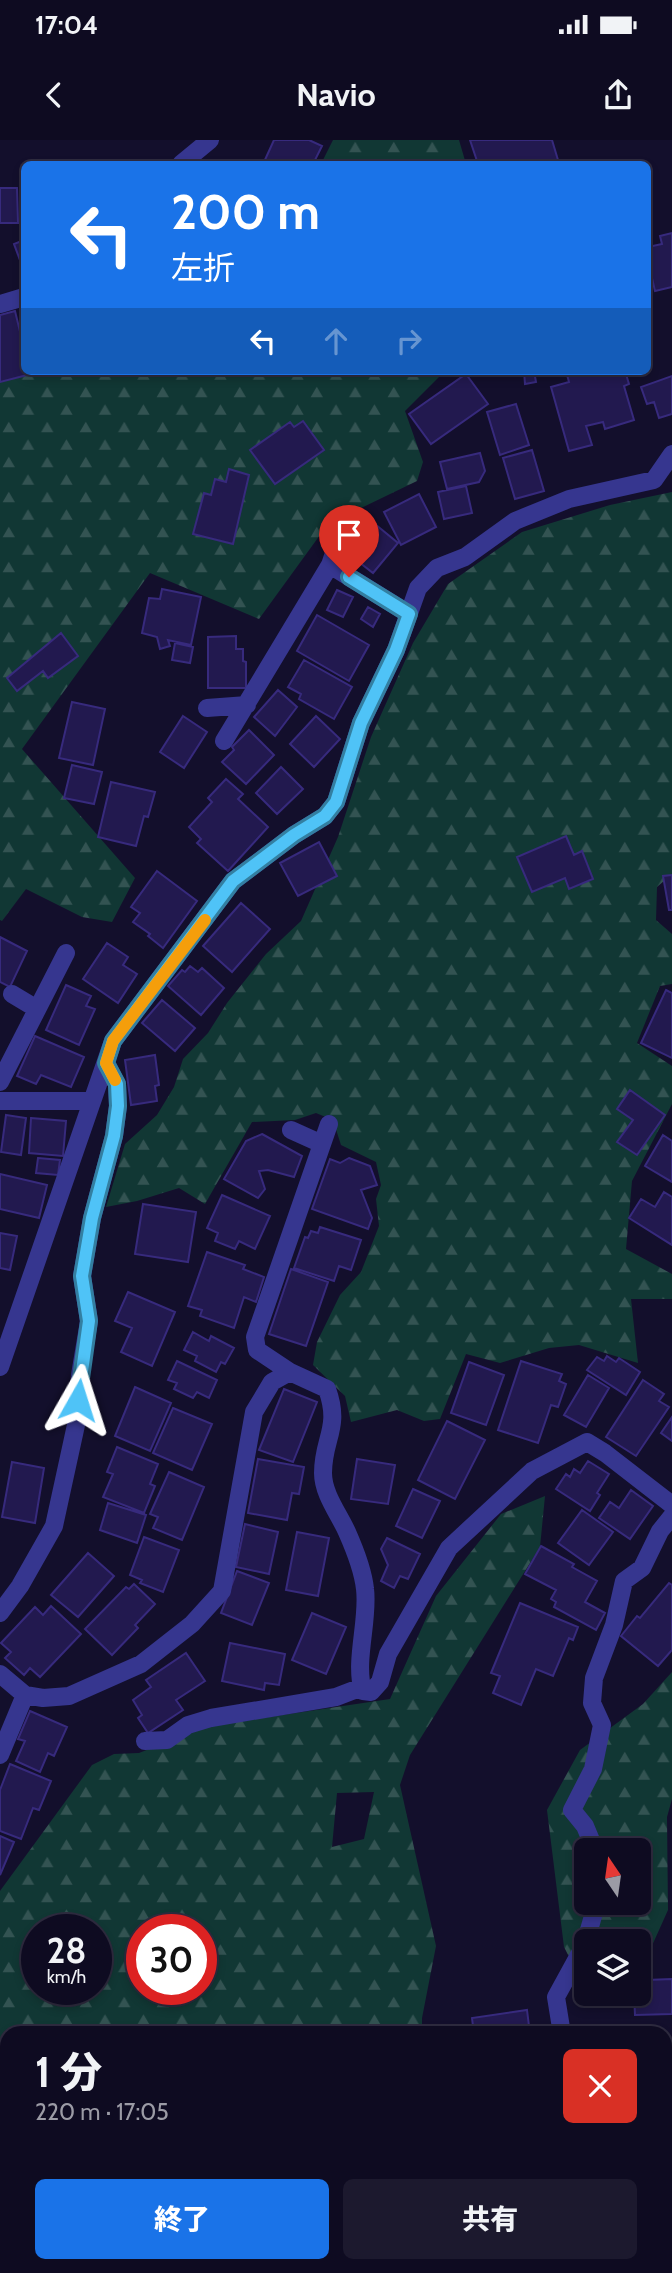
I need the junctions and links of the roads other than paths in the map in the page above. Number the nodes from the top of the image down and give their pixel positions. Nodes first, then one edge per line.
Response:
1 (210, 140) edge
2 (185, 161) edge
3 (21, 298) edge
4 (0, 304) edge
5 (672, 454) edge
6 (340, 535) dead end
7 (330, 565) junction
8 (409, 614) junction
9 (247, 705) junction
10 (208, 708) dead end
11 (224, 741) dead end
12 (66, 953) dead end
13 (12, 994) dead end
14 (37, 1009) junction
15 (106, 1063) junction
16 (0, 1082) edge
17 (0, 1101) edge
18 (92, 1101) junction
19 (329, 1124) dead end
20 (291, 1129) dead end
21 (322, 1144) junction
22 (0, 1367) edge
23 (290, 1372) junction
24 (672, 1505) edge
25 (672, 1516) edge
26 (0, 1613) edge
27 (0, 1674) edge
28 (362, 1687) junction
29 (25, 1695) junction
30 (145, 1741) dead end
31 (0, 1755) edge
32 (590, 1838) edge
33 (593, 1915) edge
34 (561, 2026) edge

1 - 2 street
3 - 4 street
5 - 8 street
6 - 7 street
7 - 8 street
7 - 9 street
8 - 15 street
9 - 10 street
9 - 11 street
12 - 14 street
13 - 14 street
14 - 16 street
15 - 18 street
15 - 26 street
17 - 18 street
18 - 22 street
19 - 21 street
20 - 21 street
21 - 23 street
23 - 28 street
23 - 29 street
24 - 28 street
25 - 32 street
27 - 29 street
28 - 30 street
29 - 31 street
33 - 34 street

